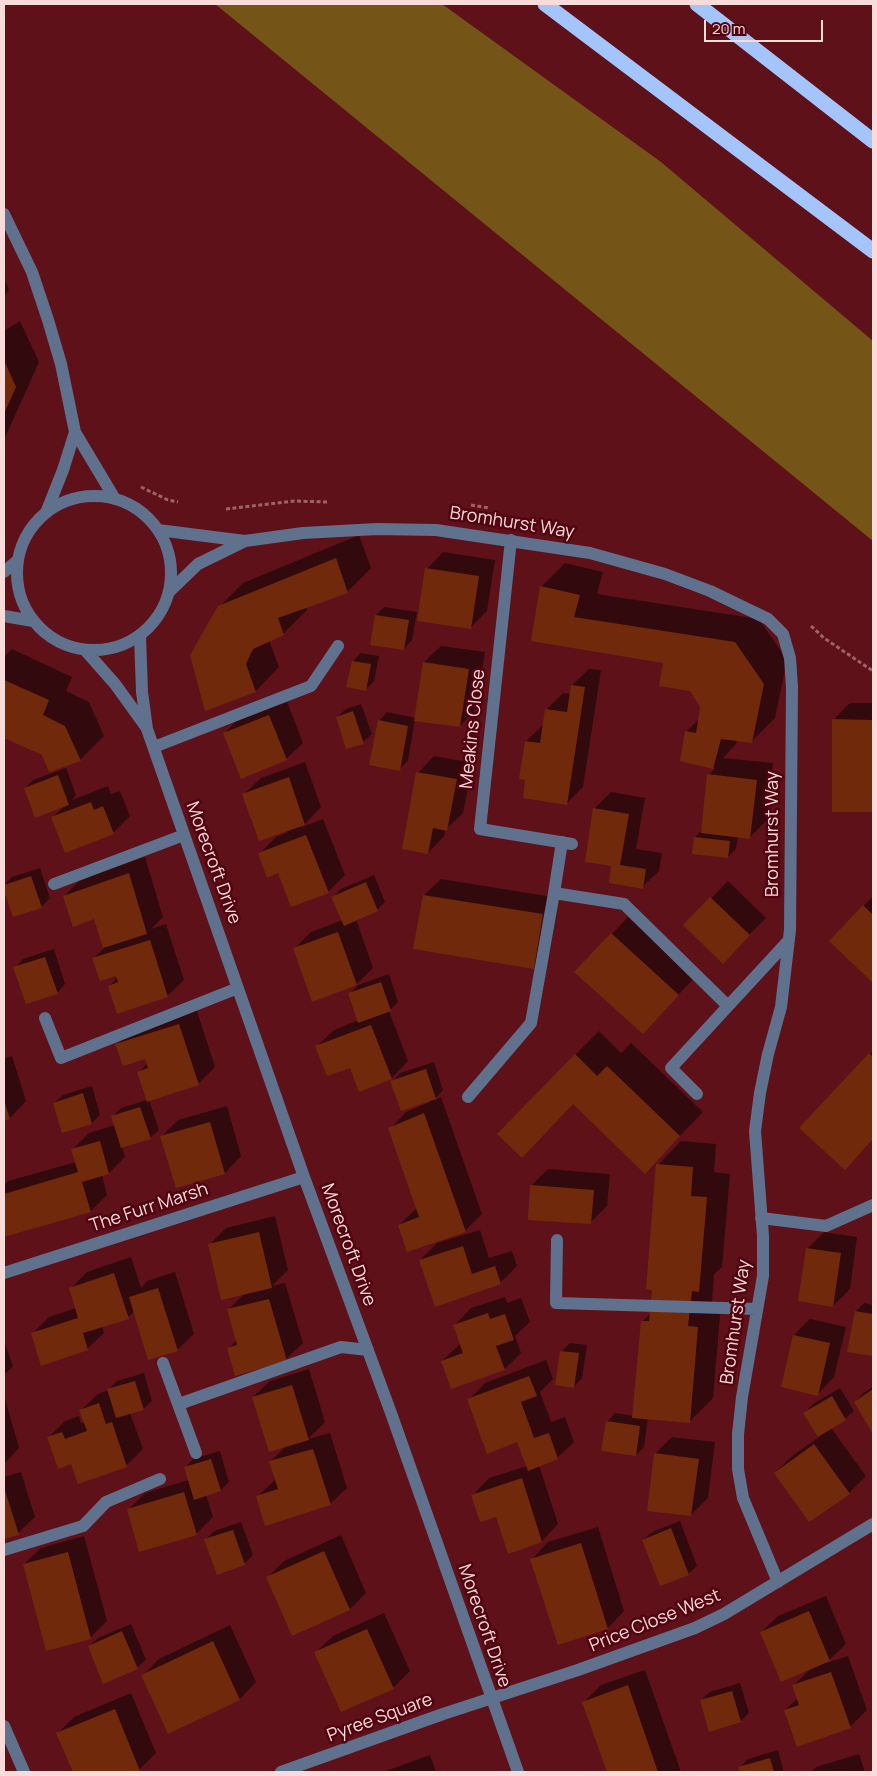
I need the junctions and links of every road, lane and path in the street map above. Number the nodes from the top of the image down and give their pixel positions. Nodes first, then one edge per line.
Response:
1 (545, 4) edge
2 (697, 4) edge
3 (873, 141) edge
4 (4, 214) edge
5 (873, 251) edge
6 (74, 432) junction
7 (115, 499) junction
8 (46, 513) junction
9 (158, 530) junction
10 (511, 540) junction
11 (245, 541) junction
12 (18, 560) junction
13 (4, 572) edge
14 (168, 592) junction
15 (4, 616) edge
16 (33, 621) junction
17 (140, 636) junction
18 (338, 646) dead end
19 (85, 650) junction
20 (148, 729) junction
21 (154, 747) junction
22 (184, 835) junction
23 (54, 884) dead end
24 (554, 893) junction
25 (789, 940) junction
26 (238, 988) junction
27 (728, 1006) junction
28 (45, 1018) dead end
29 (697, 1094) dead end
30 (468, 1097) dead end
31 (304, 1177) junction
32 (873, 1205) edge
33 (761, 1218) junction
34 (557, 1240) dead end
35 (4, 1272) edge
36 (757, 1309) junction
37 (368, 1350) junction
38 (164, 1363) dead end
39 (179, 1404) junction
40 (196, 1453) dead end
41 (160, 1479) dead end
42 (873, 1524) edge
43 (4, 1550) edge
44 (778, 1582) junction
45 (491, 1698) junction
46 (4, 1726) edge
47 (24, 1772) edge
48 (281, 1772) edge
49 (518, 1772) edge

1 - 5 highway
2 - 3 highway
4 - 6 street
6 - 7 street
6 - 8 street
7 - 8 street
7 - 9 street
8 - 12 street
9 - 11 street, Bromhurst Way
9 - 14 street
10 - 11 street, Bromhurst Way
10 - 24 street, Meakins Close
10 - 25 street, Bromhurst Way
11 - 14 street, Bromhurst Way
12 - 13 street
12 - 16 street
14 - 17 street
15 - 16 street
16 - 19 street
17 - 19 street
17 - 20 street, Morecroft Drive
18 - 21 street
19 - 20 street, Morecroft Drive
20 - 21 street, Morecroft Drive
21 - 22 street, Morecroft Drive
22 - 23 street
22 - 26 street, Morecroft Drive
24 - 27 street
24 - 30 street
25 - 27 street
25 - 33 street, Bromhurst Way
26 - 28 street
26 - 31 street, Morecroft Drive
27 - 29 street
31 - 35 street, The Furr Marsh
31 - 37 street, Morecroft Drive
32 - 33 street
33 - 36 street, Bromhurst Way
34 - 36 street
36 - 44 street, Bromhurst Way
37 - 39 street
37 - 45 street, Morecroft Drive
38 - 39 street
39 - 40 street
41 - 43 street
42 - 44 street, Price Close West
44 - 45 street, Price Close West
45 - 48 street, Pyree Square
45 - 49 street, Morecroft Drive
46 - 47 street

